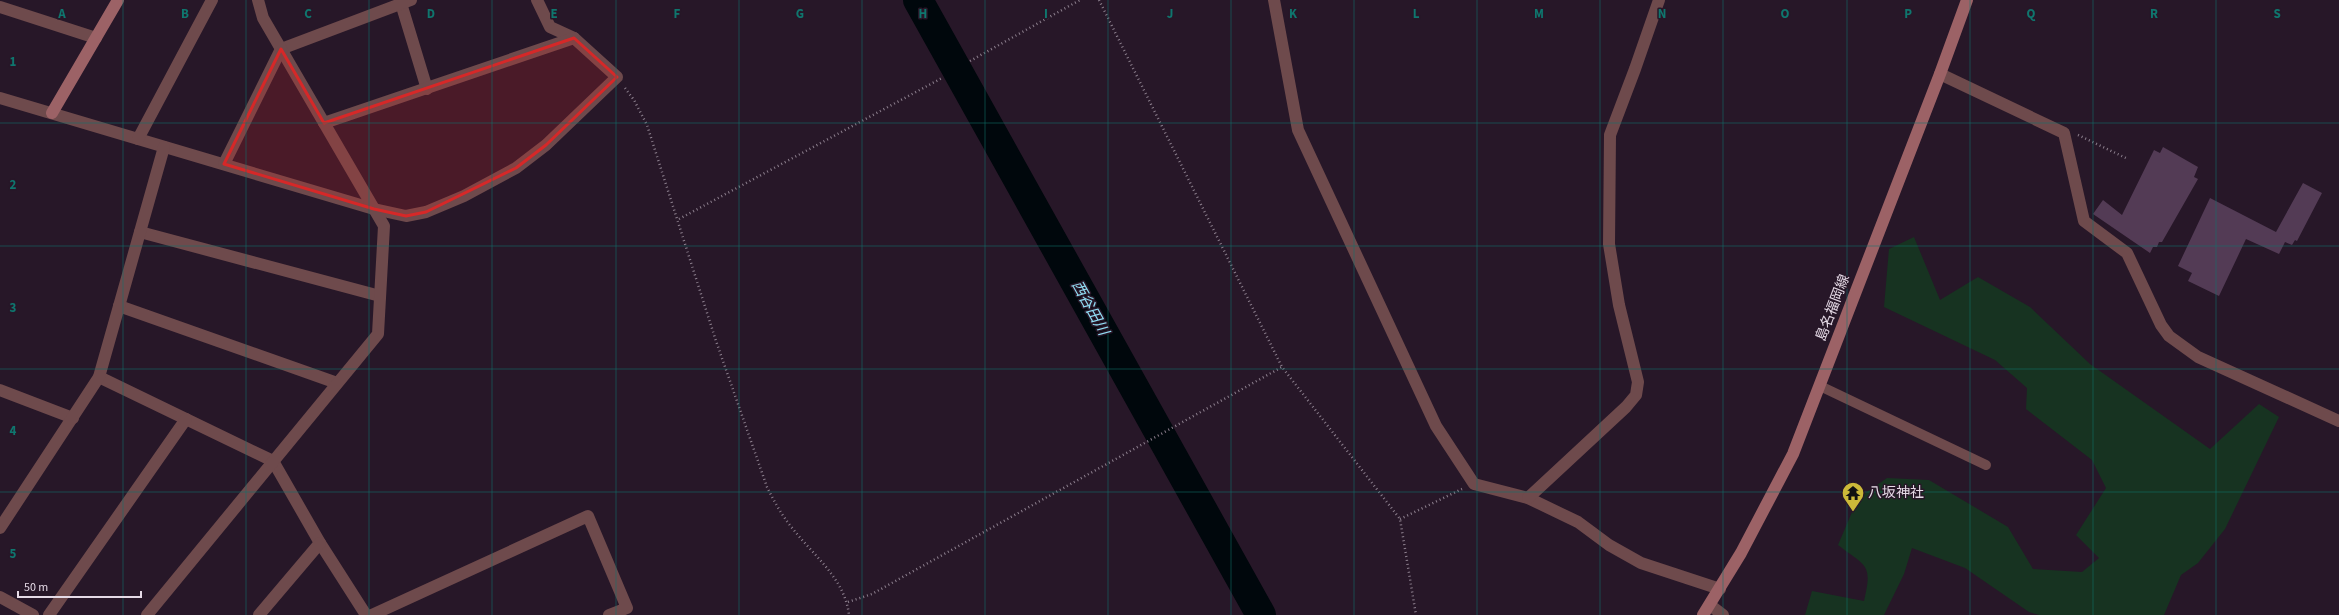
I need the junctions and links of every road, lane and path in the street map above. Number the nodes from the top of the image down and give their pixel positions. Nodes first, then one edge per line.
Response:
1 (118, 0) edge
2 (212, 0) edge
3 (258, 0) edge
4 (537, 0) edge
5 (1080, 0) edge
6 (1099, 0) edge
7 (1274, 0) edge
8 (1659, 0) edge
9 (1966, 0) edge
10 (404, 1) edge
11 (0, 7) edge
12 (96, 38) junction
13 (574, 38) junction
14 (281, 49) junction
15 (970, 61) dead end
16 (1940, 74) junction
17 (617, 77) junction
18 (942, 78) dead end
19 (427, 89) junction
20 (0, 98) edge
21 (52, 113) junction
22 (324, 123) junction
23 (2064, 133) junction
24 (138, 139) junction
25 (164, 146) junction
26 (2128, 159) dead end
27 (224, 164) junction
28 (374, 209) junction
29 (679, 219) junction
30 (140, 232) junction
31 (380, 296) junction
32 (119, 306) junction
33 (1282, 367) junction
34 (99, 377) junction
35 (337, 383) junction
36 (1820, 386) junction
37 (0, 390) edge
38 (73, 418) junction
39 (186, 419) junction
40 (2339, 421) edge
41 (273, 461) junction
42 (1986, 465) dead end
43 (1474, 484) junction
44 (1528, 498) junction
45 (1400, 519) junction
46 (0, 528) edge
47 (320, 542) junction
48 (1720, 589) junction
49 (0, 597) edge
50 (848, 602) junction
51 (1707, 610) edge
52 (33, 615) edge
53 (49, 615) edge
54 (147, 615) edge
55 (259, 615) edge
56 (366, 615) edge
57 (372, 615) edge
58 (609, 615) edge
59 (849, 615) edge
60 (1416, 615) edge
61 (1723, 615) edge

1 - 12 main road
2 - 24 street
3 - 14 street
4 - 13 street
5 - 15 path
6 - 33 path
7 - 43 street
8 - 44 street
9 - 16 main road, 島名福岡線
10 - 14 street
10 - 19 street
11 - 12 street
12 - 21 main road
13 - 17 street
13 - 19 street
14 - 22 street
14 - 27 street
16 - 23 street
16 - 36 main road, 島名福岡線
17 - 28 street
17 - 29 path
18 - 29 path
19 - 22 street
20 - 21 street
21 - 24 street
22 - 28 street
23 - 26 path
23 - 40 street
24 - 25 street
25 - 27 street
25 - 30 street
27 - 28 street
28 - 31 street
29 - 50 path
30 - 31 street
30 - 32 street
31 - 35 street
32 - 34 street
32 - 35 street
33 - 45 path
33 - 50 path
34 - 38 street
34 - 39 street
35 - 41 street
36 - 42 lane
36 - 48 main road, 島名福岡線
37 - 38 street
38 - 46 street
39 - 41 street
39 - 53 street
41 - 47 street
41 - 54 street
43 - 44 street
43 - 45 path
44 - 48 street
45 - 60 path
47 - 55 street
47 - 56 street
48 - 51 main road, 島名福岡線
49 - 52 street
50 - 59 path
51 - 61 street
57 - 58 street

